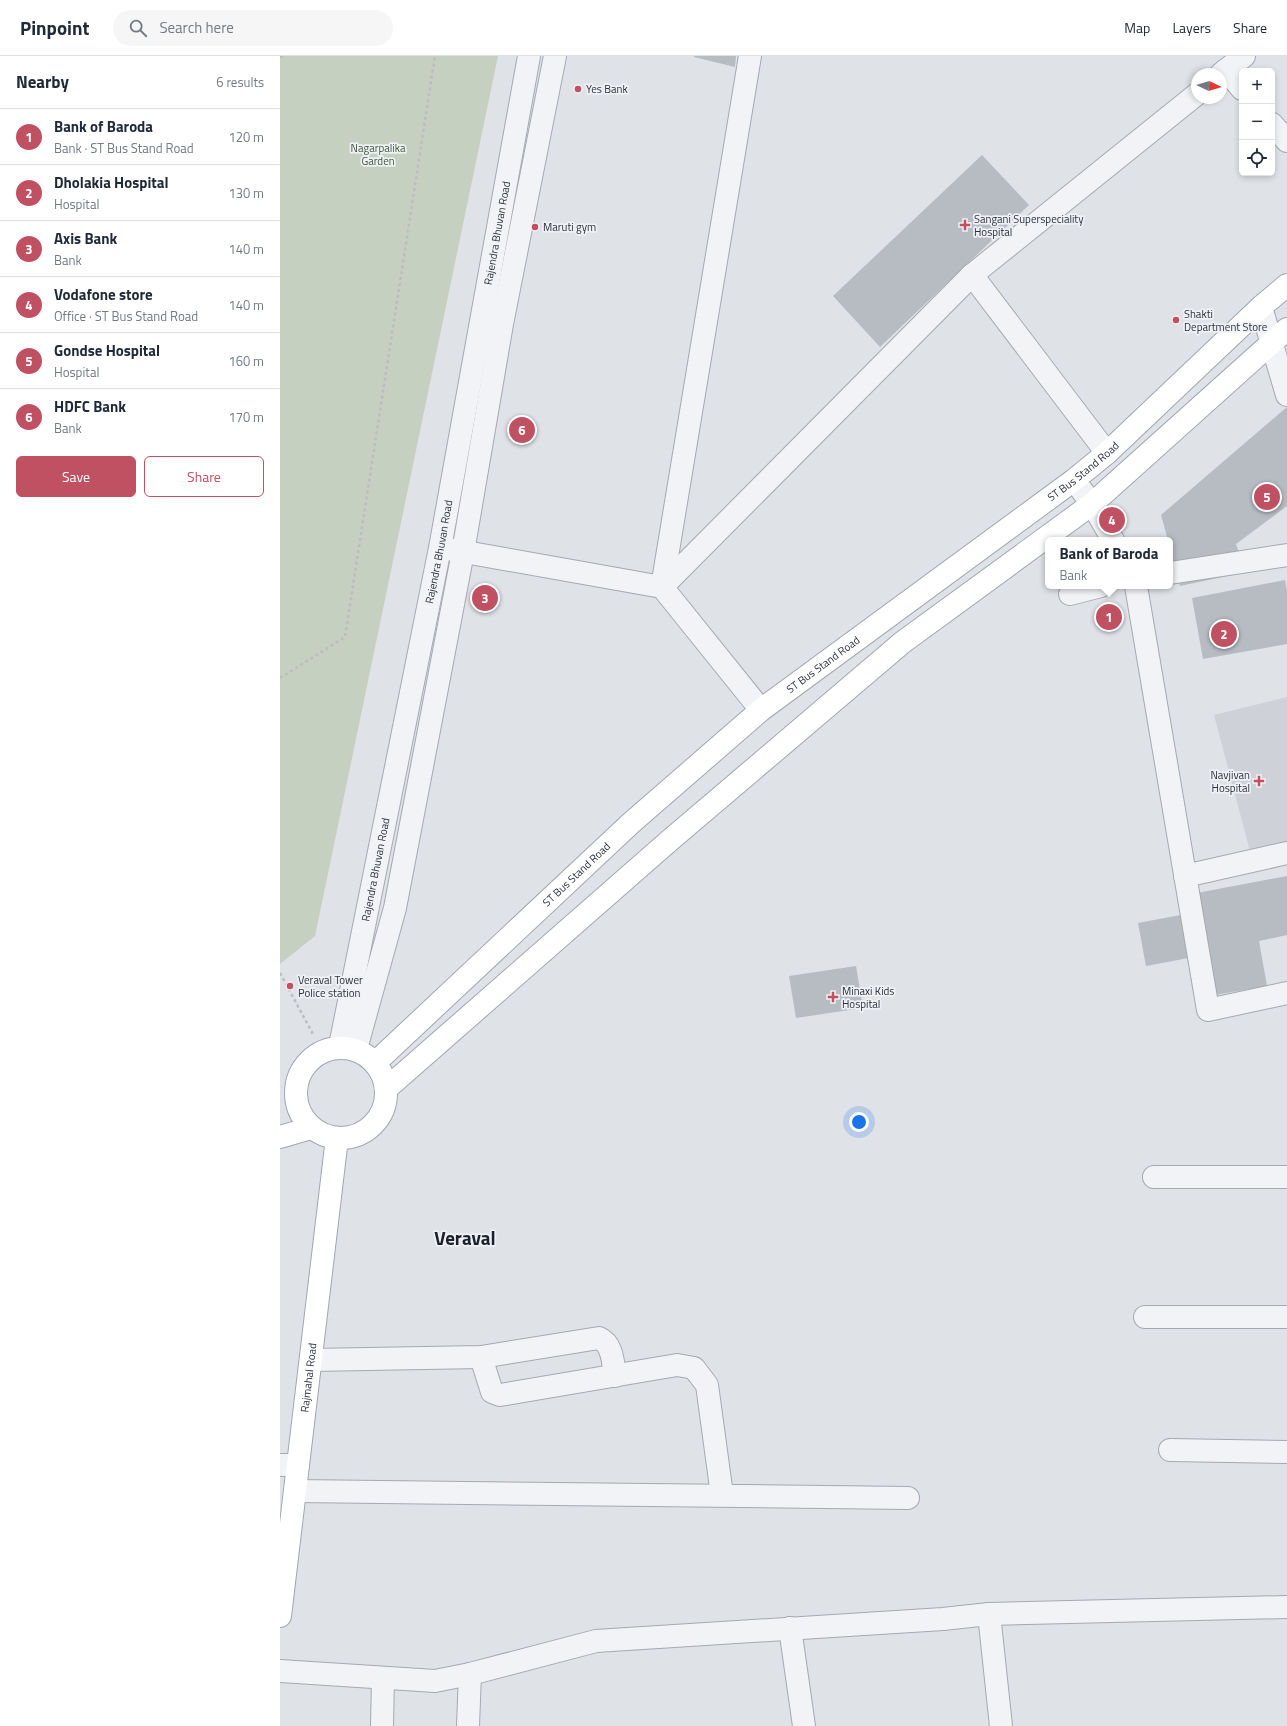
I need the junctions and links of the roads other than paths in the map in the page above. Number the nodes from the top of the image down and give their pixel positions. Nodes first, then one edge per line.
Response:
1 (529, 56) edge
2 (555, 56) edge
3 (750, 56) edge
4 (1244, 56) edge
5 (1227, 70) edge
6 (1227, 75) edge
7 (1239, 86) edge
8 (1191, 99) edge
9 (1275, 127) edge
10 (1287, 141) edge
11 (972, 275) junction
12 (1287, 285) edge
13 (1261, 307) junction
14 (481, 321) junction
15 (502, 324) junction
16 (1279, 335) edge
17 (1287, 395) edge
18 (1107, 453) junction
19 (1074, 480) junction
20 (1092, 504) junction
21 (1047, 537) edge
22 (1111, 537) edge
23 (1045, 538) edge
24 (440, 548) junction
25 (463, 552) junction
26 (1287, 555) edge
27 (1173, 573) edge
28 (662, 587) junction
29 (1089, 589) edge
30 (1137, 589) edge
31 (1070, 594) dead end
32 (761, 710) junction
33 (1287, 853) edge
34 (1185, 876) junction
35 (1287, 993) edge
36 (339, 1049) junction
37 (375, 1063) junction
38 (386, 1089) junction
39 (288, 1102) edge
40 (312, 1128) junction
41 (280, 1137) edge
42 (338, 1138) junction
43 (1154, 1177) dead end
44 (1287, 1178) edge
45 (1146, 1317) dead end
46 (1287, 1317) edge
47 (480, 1357) junction
48 (311, 1360) junction
49 (615, 1376) junction
50 (1170, 1450) dead end
51 (1287, 1452) edge
52 (289, 1465) edge
53 (295, 1490) junction
54 (722, 1495) junction
55 (908, 1498) dead end
56 (1287, 1607) edge
57 (989, 1614) junction
58 (280, 1616) edge
59 (790, 1628) junction
60 (280, 1671) edge
61 (470, 1674) junction
62 (383, 1678) junction
63 (382, 1726) edge
64 (468, 1726) edge
65 (804, 1726) edge
66 (1001, 1726) edge

1 - 14 street, Rajendra Bhuvan Road
2 - 15 street
3 - 28 street
4 - 5 street
6 - 7 street
8 - 11 street
9 - 10 street
11 - 18 street
11 - 28 street
12 - 13 main road, ST Bus Stand Road
13 - 16 street
13 - 18 main road, ST Bus Stand Road
14 - 15 street
14 - 24 street, Rajendra Bhuvan Road
15 - 25 street
16 - 17 street
16 - 20 main road
18 - 19 main road, ST Bus Stand Road
19 - 20 street
19 - 32 main road, ST Bus Stand Road
20 - 21 main road
20 - 22 street
23 - 38 main road
24 - 25 street
24 - 36 street, Rajendra Bhuvan Road
25 - 28 street
25 - 36 street
26 - 27 street
28 - 32 street
29 - 31 street
30 - 34 street
32 - 37 main road, ST Bus Stand Road
33 - 34 street
34 - 35 street
36 - 37 main road
36 - 39 main road
37 - 38 main road
38 - 42 main road
39 - 40 main road
40 - 41 main road
40 - 42 main road
42 - 48 main road, Rajmahal Road
43 - 44 street
45 - 46 street
47 - 48 street
47 - 49 street
47 - 49 street
48 - 52 main road, Rajmahal Road
49 - 54 street
50 - 51 street
52 - 53 main road, Rajmahal Road
53 - 54 street
53 - 58 main road, Rajmahal Road
54 - 55 street
56 - 57 street
57 - 59 street
57 - 66 street
59 - 61 street
59 - 65 street
60 - 62 street
61 - 62 street
61 - 64 street
62 - 63 street

